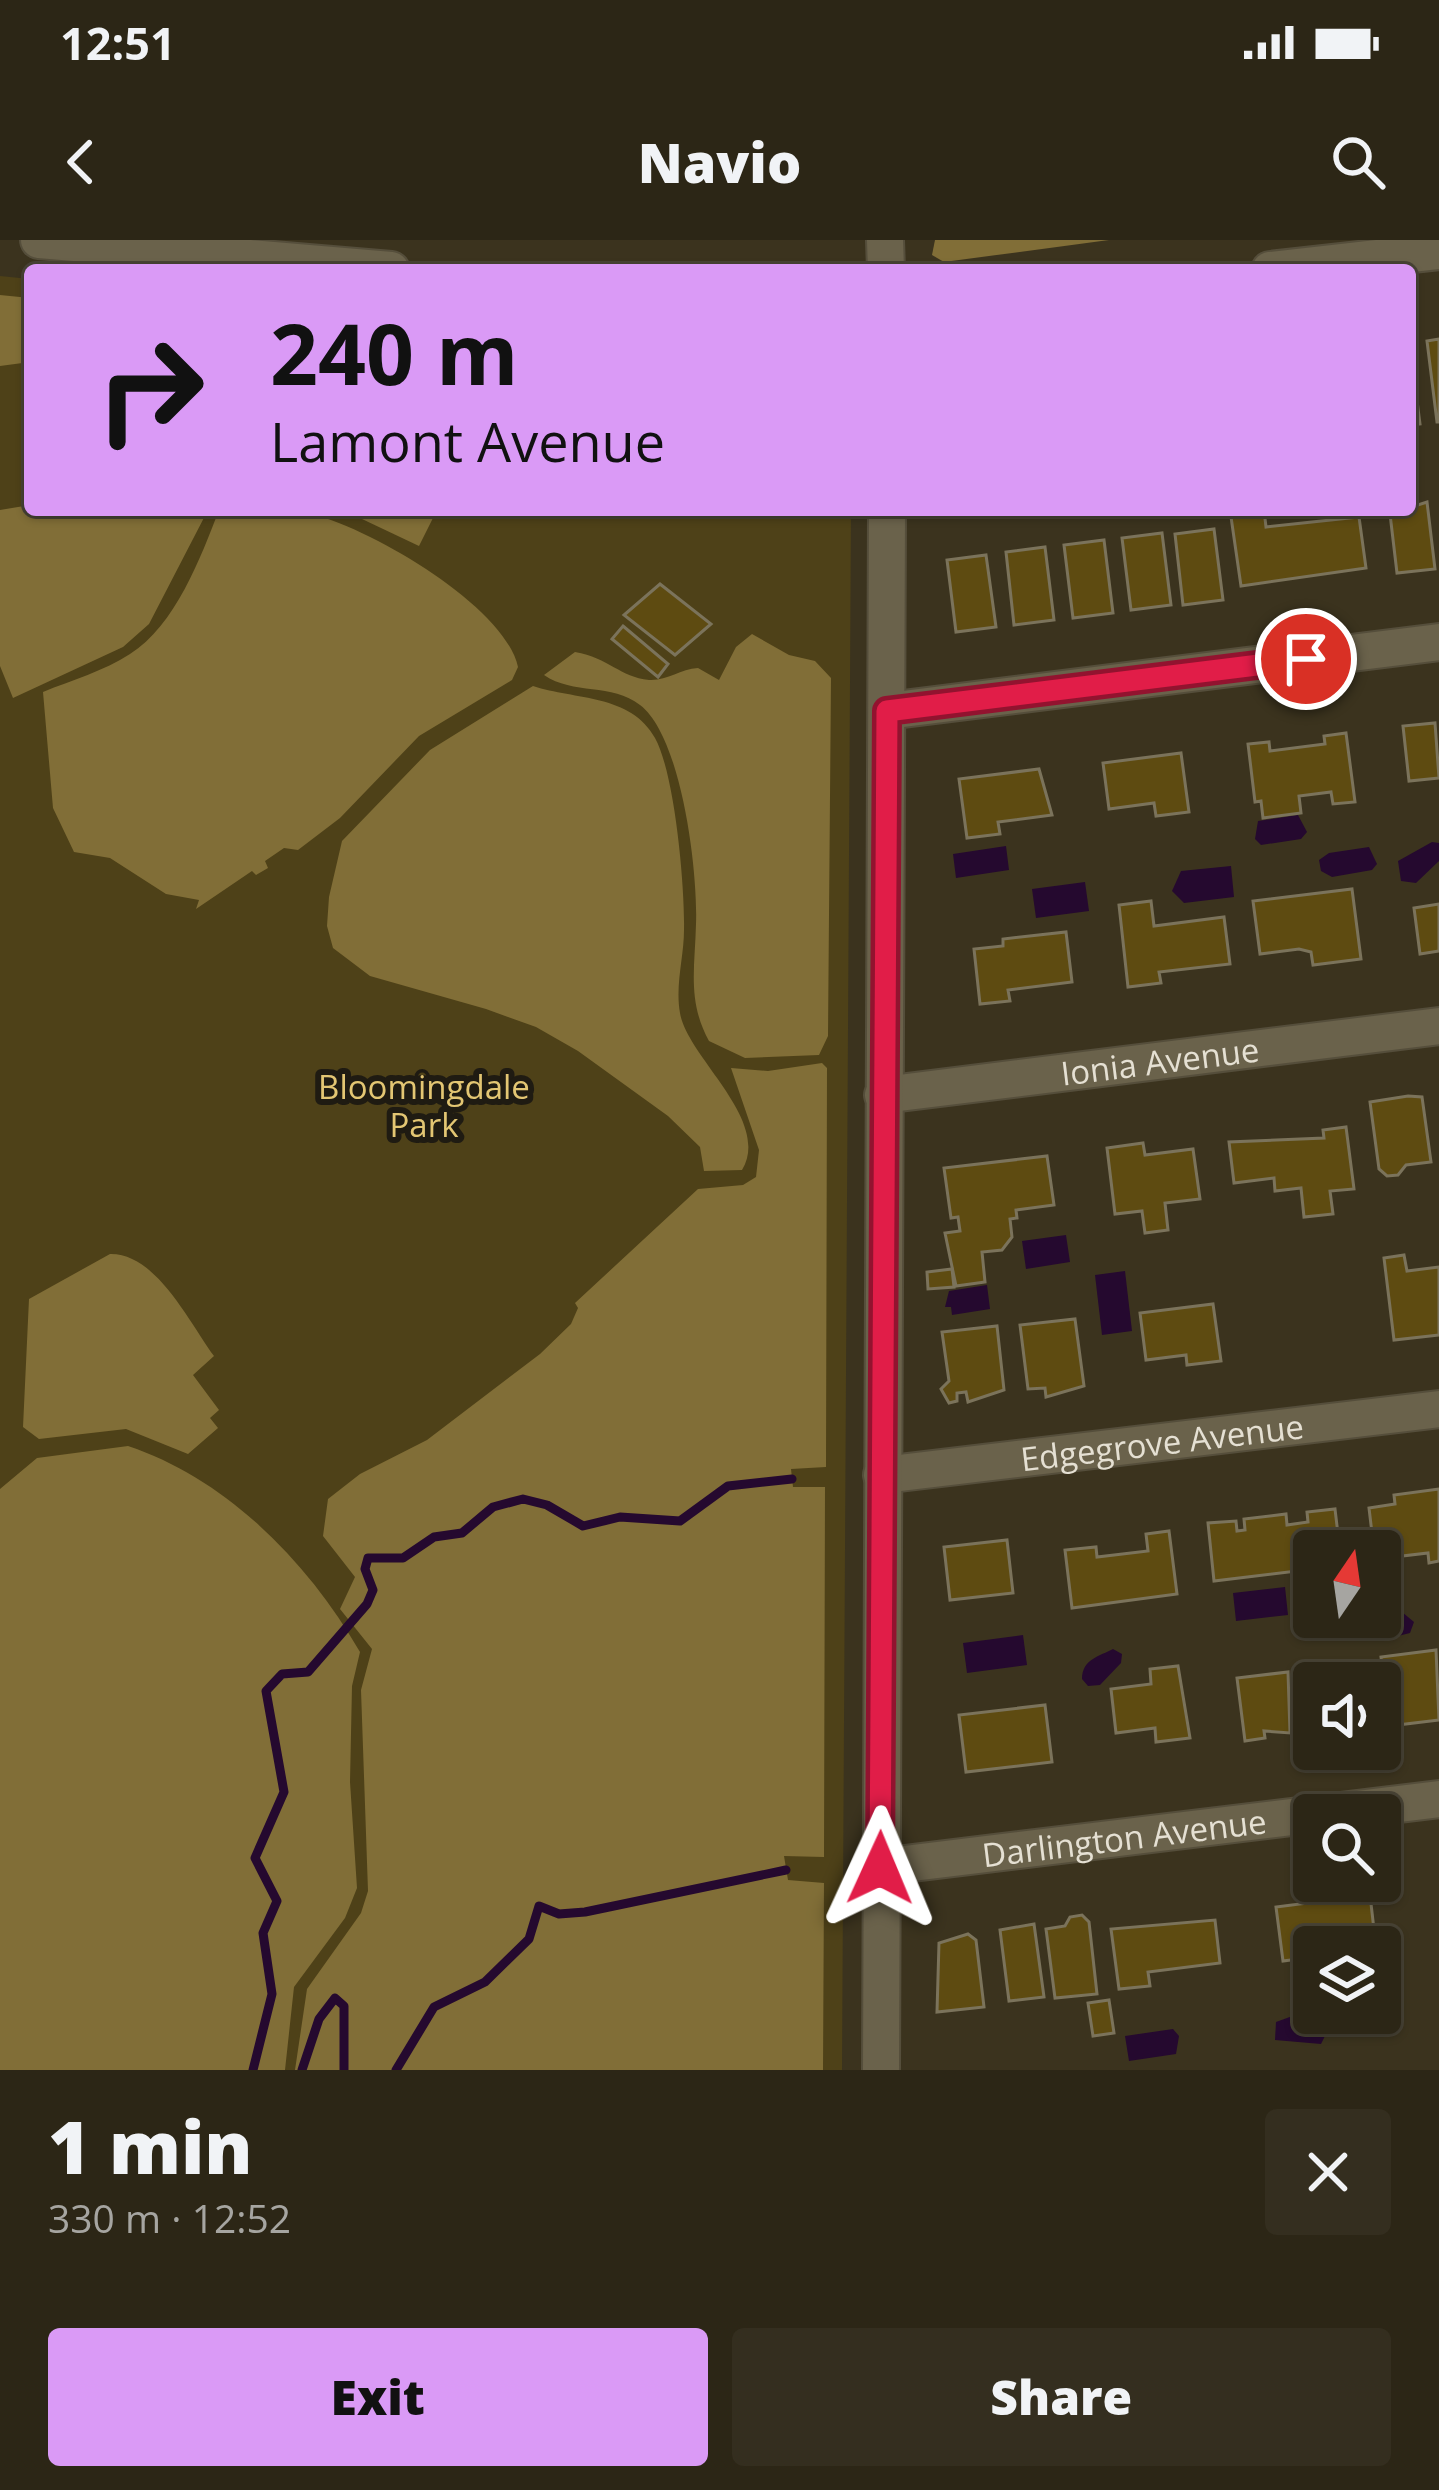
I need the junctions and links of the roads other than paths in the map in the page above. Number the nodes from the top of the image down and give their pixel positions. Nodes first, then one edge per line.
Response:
1 (39, 240) edge
2 (262, 249) edge
3 (1439, 251) edge
4 (354, 264) edge
5 (1323, 264) edge
6 (887, 516) edge
7 (1439, 642) edge
8 (887, 711) junction
9 (1439, 1026) edge
10 (883, 1095) junction
11 (1439, 1409) edge
12 (882, 1475) junction
13 (1439, 1799) edge
14 (880, 1868) junction
15 (880, 2070) edge

1 - 2 street
2 - 4 street
3 - 5 street
6 - 8 street
7 - 8 street
8 - 10 street
9 - 10 street, Ionia Avenue
10 - 12 street
11 - 12 street, Edgegrove Avenue
12 - 14 street
13 - 14 street, Darlington Avenue
14 - 15 street

